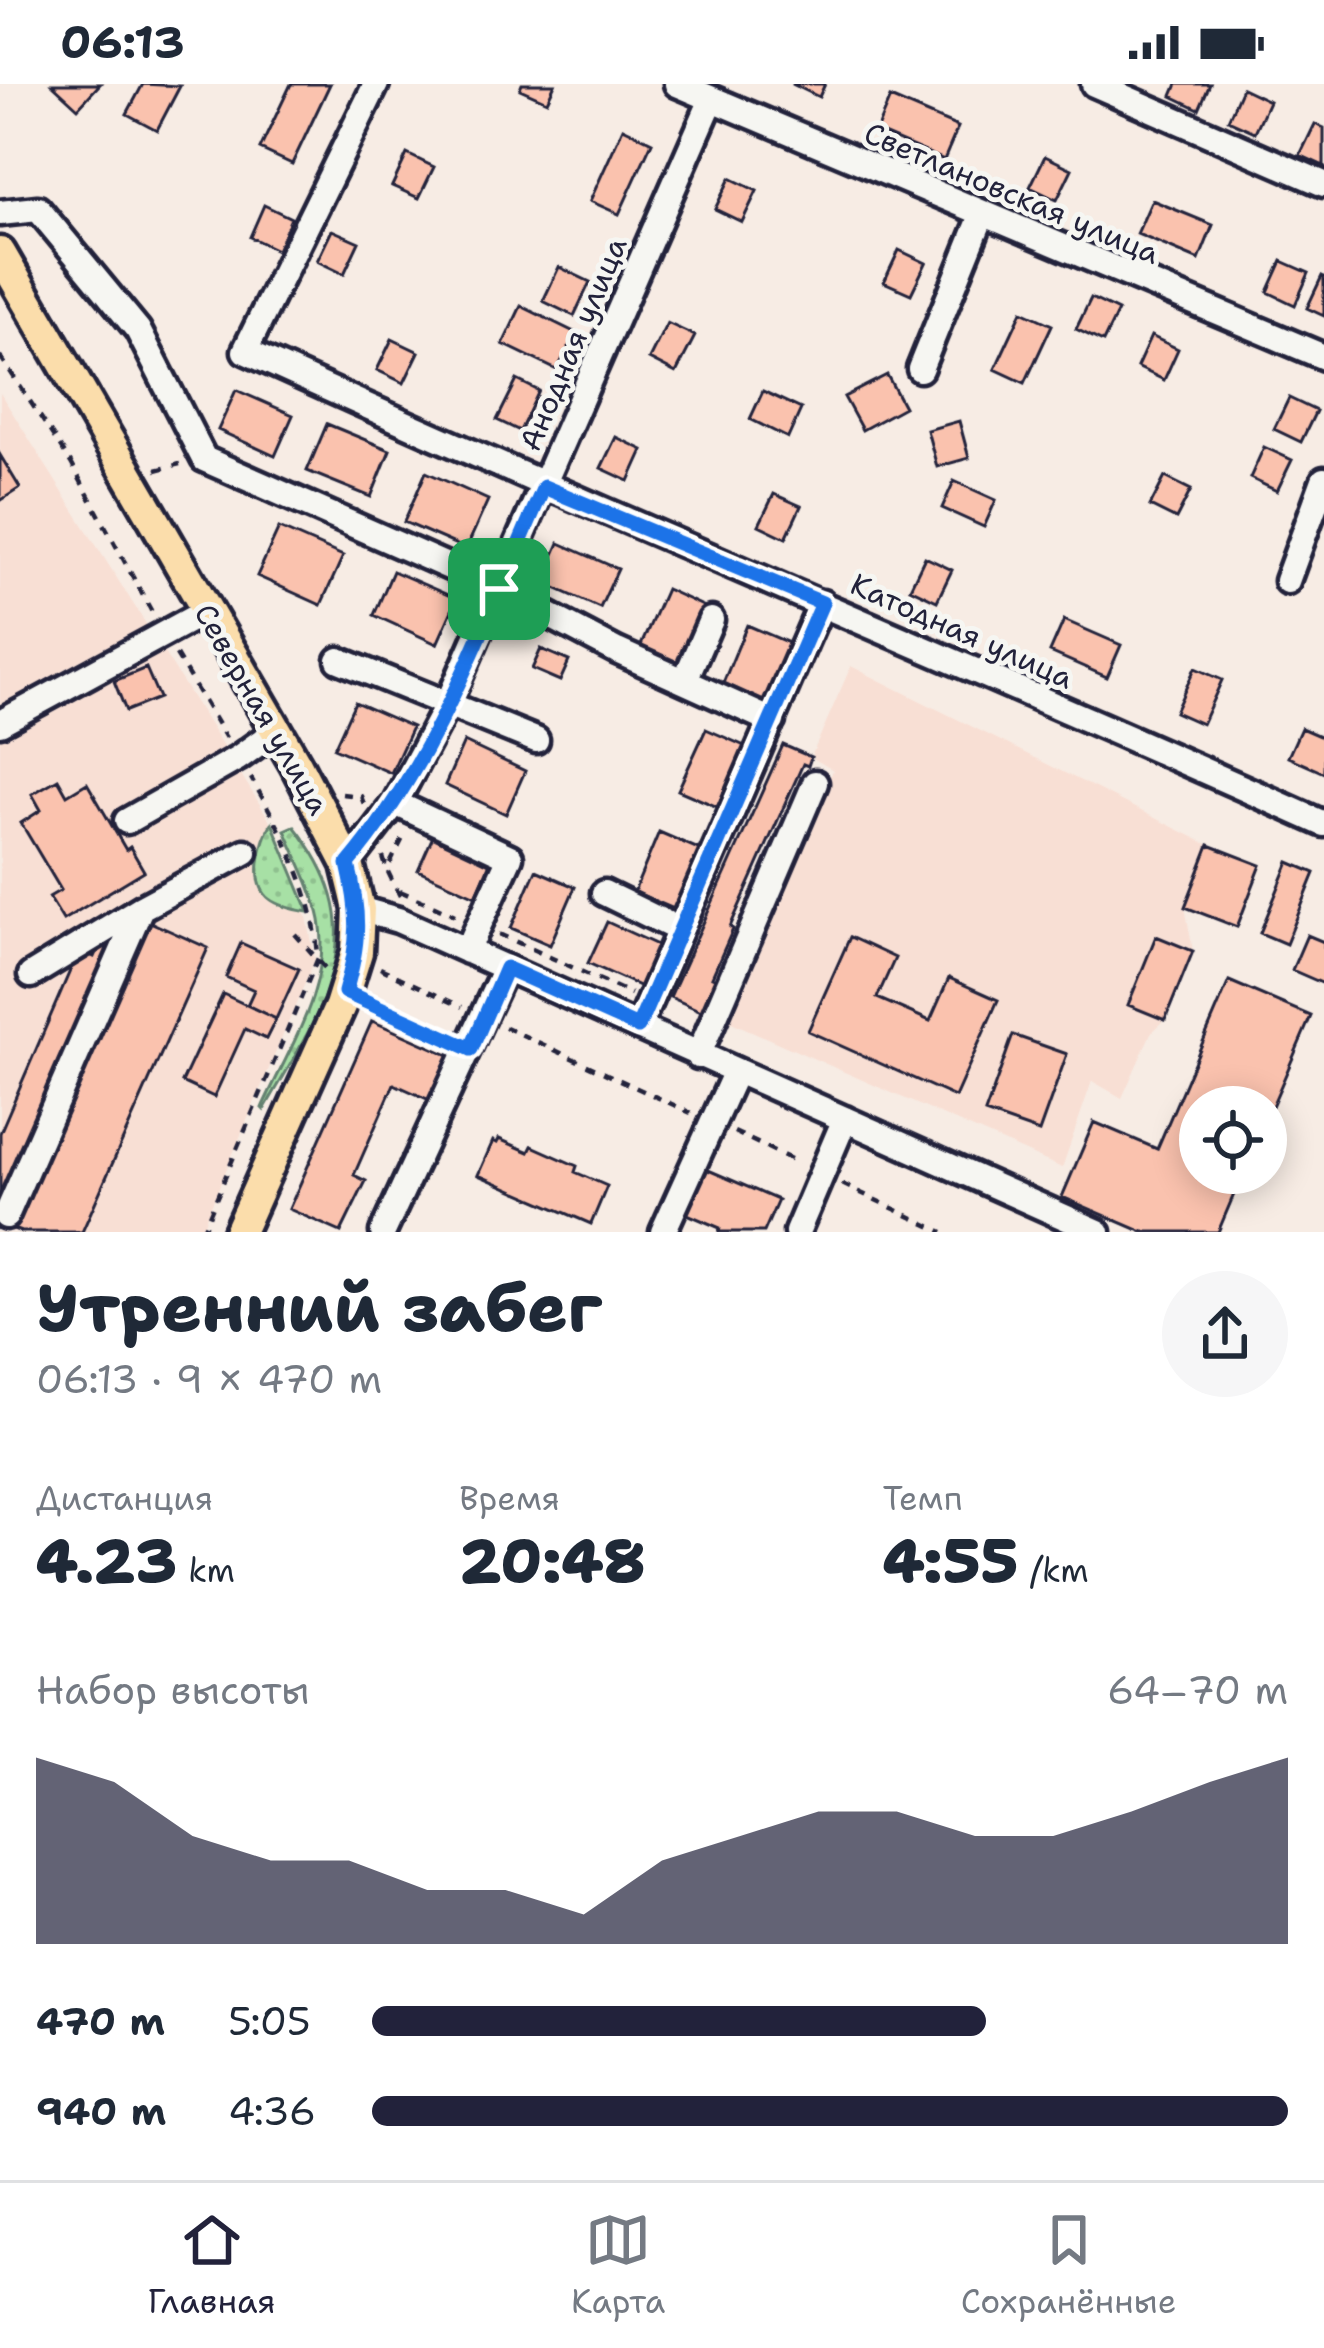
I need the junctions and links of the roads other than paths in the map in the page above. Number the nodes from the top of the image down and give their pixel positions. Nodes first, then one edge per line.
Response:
1 (376, 84) edge
2 (676, 84) edge
3 (1094, 84) edge
4 (728, 96) edge
5 (1324, 184) edge
6 (0, 213) edge
7 (983, 213) junction
8 (0, 253) edge
9 (1324, 358) edge
10 (920, 369) dead end
11 (1324, 480) edge
12 (544, 487) junction
13 (1287, 581) dead end
14 (499, 589) junction
15 (822, 603) junction
16 (206, 610) junction
17 (711, 620) dead end
18 (339, 660) dead end
19 (685, 680) junction
20 (447, 705) junction
21 (772, 721) junction
22 (0, 723) edge
23 (277, 730) junction
24 (536, 740) dead end
25 (815, 783) dead end
26 (395, 803) junction
27 (127, 821) dead end
28 (1324, 824) edge
29 (245, 852) dead end
30 (348, 864) junction
31 (604, 892) dead end
32 (141, 908) junction
33 (358, 908) junction
34 (680, 930) junction
35 (467, 951) junction
36 (506, 968) junction
37 (31, 975) dead end
38 (638, 1027) junction
39 (698, 1055) junction
40 (736, 1071) junction
41 (845, 1119) junction
42 (6, 1216) dead end
43 (239, 1232) edge
44 (383, 1232) edge
45 (663, 1232) edge
46 (797, 1232) edge
47 (1098, 1232) edge

1 - 12 street, Катодная улица
2 - 4 street, Светлановская улица
3 - 5 street
4 - 7 street, Светлановская улица
4 - 12 street, Анодная улица
6 - 14 street
7 - 9 street, Светлановская улица
7 - 10 street
8 - 16 main road, Северная улица
11 - 13 street
12 - 14 street, Анодная улица
12 - 15 street, Катодная улица
14 - 19 street
14 - 20 street, Анодная улица
15 - 21 street
15 - 28 street, Катодная улица
16 - 22 street
16 - 23 main road, Северная улица
17 - 19 street
18 - 20 street
19 - 21 street
20 - 24 street
20 - 26 street, Анодная улица
21 - 34 street
23 - 27 street
23 - 30 main road, Северная улица
25 - 39 street
26 - 30 street, Анодная улица
26 - 35 street
29 - 32 street
30 - 33 main road, Северная улица
31 - 34 street
32 - 37 street
32 - 42 street
33 - 35 street
33 - 43 main road, Северная улица
34 - 38 street
35 - 36 street
36 - 38 street
36 - 44 street
38 - 39 street
39 - 40 street
40 - 41 street
40 - 45 street
41 - 46 street
41 - 47 street

